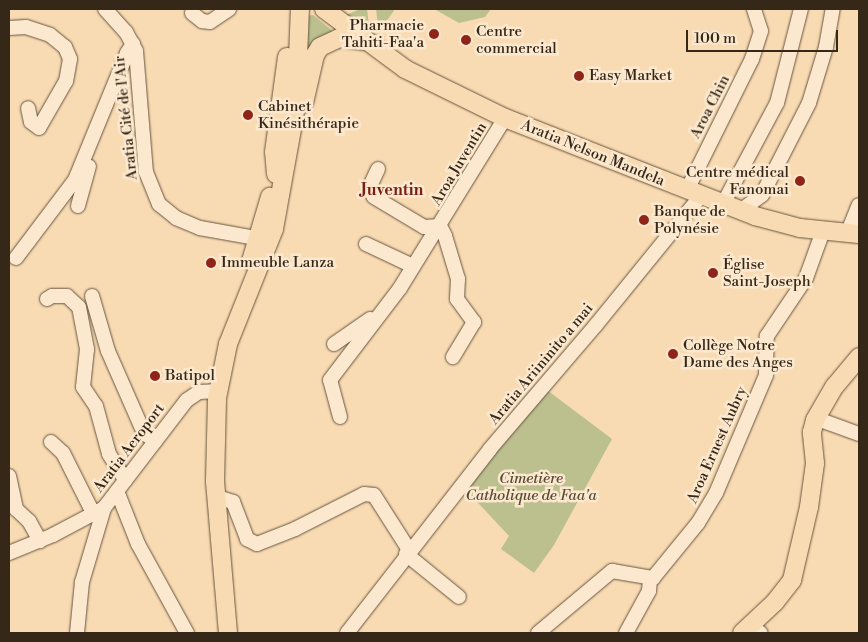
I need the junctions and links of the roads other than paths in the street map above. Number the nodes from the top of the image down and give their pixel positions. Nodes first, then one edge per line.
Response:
1 (105, 9) edge
2 (229, 9) edge
3 (289, 9) edge
4 (300, 9) edge
5 (324, 9) edge
6 (341, 9) edge
7 (754, 9) edge
8 (801, 9) edge
9 (833, 9) edge
10 (192, 13) dead end
11 (9, 28) edge
12 (367, 42) junction
13 (133, 44) junction
14 (296, 74) junction
15 (420, 76) junction
16 (28, 108) dead end
17 (102, 118) junction
18 (505, 118) junction
19 (378, 169) dead end
20 (276, 174) junction
21 (694, 193) junction
22 (723, 204) junction
23 (78, 206) dead end
24 (859, 206) edge
25 (740, 211) junction
26 (440, 226) junction
27 (823, 231) junction
28 (853, 234) edge
29 (267, 236) junction
30 (366, 244) dead end
31 (16, 258) dead end
32 (413, 266) junction
33 (92, 296) dead end
34 (47, 299) dead end
35 (388, 304) junction
36 (334, 344) dead end
37 (453, 357) dead end
38 (858, 361) edge
39 (219, 390) junction
40 (340, 417) dead end
41 (815, 418) junction
42 (859, 434) edge
43 (155, 441) junction
44 (51, 442) dead end
45 (9, 476) edge
46 (121, 486) junction
47 (217, 497) junction
48 (99, 510) junction
49 (40, 541) junction
50 (408, 552) junction
51 (9, 553) edge
52 (650, 580) junction
53 (225, 588) junction
54 (459, 597) dead end
55 (751, 631) edge
56 (77, 633) edge
57 (187, 633) edge
58 (228, 633) edge
59 (234, 633) edge
60 (347, 633) edge
61 (538, 633) edge
62 (626, 633) edge

1 - 13 street, Aratia Cité de l'Air
2 - 10 street
3 - 20 main road
4 - 14 main road
5 - 12 main road, Aratia Nelson Mandela
6 - 15 main road, Aratia Nelson Mandela
7 - 21 street, Aroa Chin
8 - 22 street
9 - 25 street
11 - 16 street
12 - 15 main road, Aratia Nelson Mandela
12 - 29 main road
13 - 17 street
13 - 29 street, Aratia Cité de l'Air
14 - 20 main road
14 - 29 main road
15 - 18 main road, Aratia Nelson Mandela
17 - 23 street
17 - 31 street
18 - 21 main road, Aratia Nelson Mandela
18 - 26 street, Aroa Juventin
19 - 26 street, Aroa Juventin
20 - 29 main road
21 - 22 main road, Aratia Nelson Mandela
21 - 50 street, Aratia Ariininito a mai
22 - 25 main road, Aratia Nelson Mandela
24 - 28 street
25 - 27 main road, Aratia Nelson Mandela
26 - 32 street, Aroa Juventin
26 - 37 street, Aroa Juventin
27 - 28 main road, Aratia Nelson Mandela
27 - 52 street, Aroa Ernest Aubry
29 - 39 main road
30 - 32 street
32 - 35 street, Aroa Juventin
33 - 43 street
34 - 46 street
35 - 36 street, Aroa Juventin
35 - 40 street, Aroa Juventin
38 - 41 main road
39 - 43 street, Aratia Aeroport
39 - 47 main road
41 - 42 street
41 - 55 main road
43 - 46 street, Aratia Aeroport
44 - 48 street
45 - 49 street
46 - 48 street, Aratia Aeroport
46 - 57 street
47 - 50 street
47 - 53 main road
48 - 49 street, Aratia Aeroport
48 - 56 street
49 - 51 street, Aratia Aeroport
50 - 54 street
50 - 60 street, Aratia Ariininito a mai
52 - 61 street
52 - 62 street, Aroa Ernest Aubry
53 - 58 main road
53 - 59 main road

